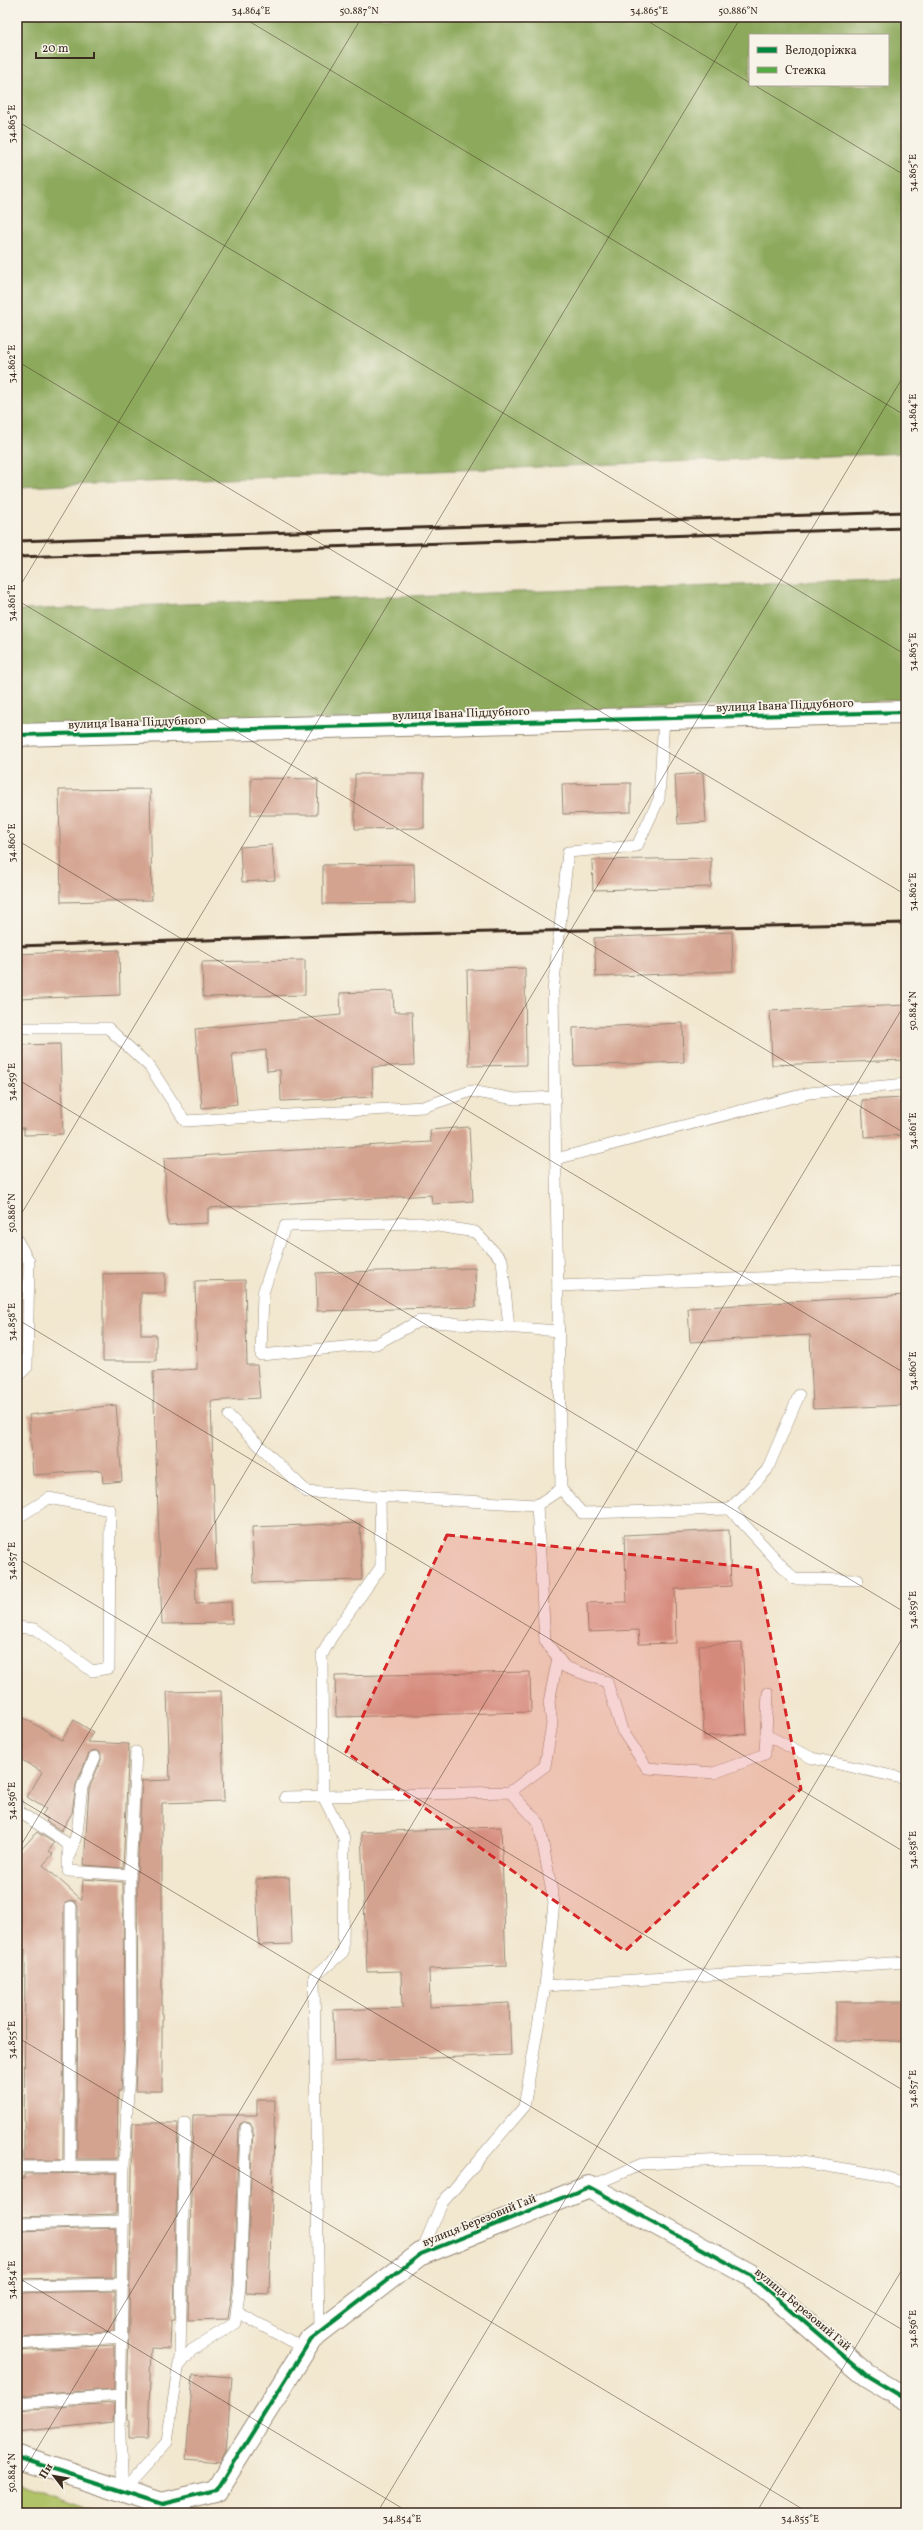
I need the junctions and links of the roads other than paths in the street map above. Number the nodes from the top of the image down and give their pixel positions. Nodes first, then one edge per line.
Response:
1 (906, 712) edge
2 (664, 718) junction
3 (17, 735) edge
4 (17, 1028) edge
5 (906, 1084) edge
6 (555, 1096) junction
7 (556, 1159) junction
8 (17, 1240) edge
9 (906, 1272) edge
10 (558, 1286) junction
11 (509, 1328) junction
12 (559, 1331) junction
13 (17, 1377) edge
14 (799, 1395) dead end
15 (229, 1416) dead end
16 (562, 1489) junction
17 (380, 1496) junction
18 (537, 1505) junction
19 (730, 1509) junction
20 (17, 1518) edge
21 (858, 1580) dead end
22 (17, 1628) edge
23 (558, 1658) junction
24 (768, 1693) dead end
25 (766, 1735) junction
26 (136, 1752) dead end
27 (95, 1757) dead end
28 (906, 1778) edge
29 (510, 1792) junction
30 (323, 1796) junction
31 (284, 1797) dead end
32 (17, 1803) edge
33 (68, 1862) junction
34 (130, 1875) junction
35 (71, 1907) dead end
36 (906, 1962) edge
37 (545, 1986) junction
38 (185, 2123) dead end
39 (246, 2128) dead end
40 (124, 2166) junction
41 (17, 2167) edge
42 (70, 2167) junction
43 (906, 2183) edge
44 (589, 2187) junction
45 (124, 2221) junction
46 (17, 2224) edge
47 (421, 2254) junction
48 (124, 2284) junction
49 (17, 2286) edge
50 (237, 2312) junction
51 (319, 2333) junction
52 (123, 2337) junction
53 (17, 2344) edge
54 (305, 2349) junction
55 (179, 2365) junction
56 (121, 2395) junction
57 (906, 2399) edge
58 (17, 2403) edge
59 (17, 2457) edge
60 (123, 2491) junction
61 (171, 2508) edge

1 - 2 street, вулиця Івана Піддубного
2 - 3 street, вулиця Івана Піддубного
2 - 6 lane
4 - 6 lane
5 - 7 lane
6 - 7 lane
7 - 10 lane
8 - 13 lane
9 - 10 lane
10 - 12 lane
11 - 11 lane
11 - 12 lane
12 - 16 lane
14 - 19 lane
15 - 17 lane
16 - 18 lane
16 - 19 lane
17 - 18 lane
17 - 30 lane
18 - 23 lane
19 - 21 lane
20 - 22 lane
23 - 25 lane
23 - 29 lane
24 - 25 lane
25 - 28 lane
26 - 34 lane
27 - 33 lane
29 - 30 lane
29 - 37 lane
30 - 31 lane
30 - 51 lane
32 - 33 lane
33 - 34 lane
34 - 40 lane
35 - 42 lane
36 - 37 lane
37 - 47 lane
38 - 55 lane
39 - 50 lane
40 - 42 lane
40 - 45 lane
41 - 42 lane
43 - 44 lane
44 - 47 street, вулиця Березовий Гай
44 - 57 street, вулиця Березовий Гай
45 - 46 lane
45 - 48 lane
47 - 51 street, вулиця Березовий Гай
48 - 49 lane
48 - 52 lane
50 - 54 lane
50 - 55 lane
51 - 54 street, вулиця Березовий Гай
52 - 53 lane
52 - 56 lane
54 - 61 street, вулиця Березовий Гай
55 - 60 lane
56 - 58 lane
56 - 60 lane
59 - 60 street, вулиця Березовий Гай
60 - 61 street, вулиця Березовий Гай

